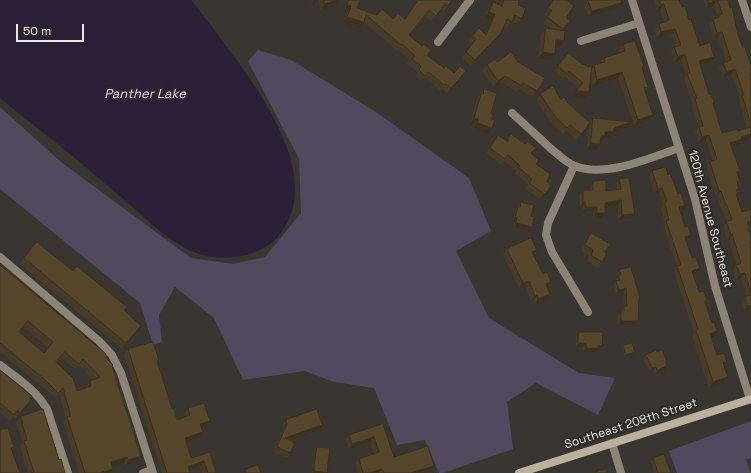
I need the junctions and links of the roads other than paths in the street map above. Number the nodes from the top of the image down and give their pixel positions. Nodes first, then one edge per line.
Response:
1 (470, 0) edge
2 (632, 0) edge
3 (742, 0) edge
4 (748, 10) edge
5 (639, 23) junction
6 (751, 27) edge
7 (581, 41) dead end
8 (438, 42) dead end
9 (512, 113) dead end
10 (679, 148) junction
11 (574, 166) junction
12 (0, 256) edge
13 (588, 312) dead end
14 (0, 365) edge
15 (750, 399) edge
16 (612, 443) junction
17 (152, 471) edge
18 (68, 473) edge
19 (143, 473) edge
20 (519, 473) edge
21 (621, 473) edge

1 - 8 street
2 - 5 street, 120th Avenue Southeast
3 - 4 street
4 - 6 street
5 - 7 street
5 - 10 street, 120th Avenue Southeast
9 - 11 street
10 - 11 street
10 - 15 street, 120th Avenue Southeast
11 - 13 street
12 - 17 street
14 - 18 street
15 - 16 main road, Southeast 208th Street
16 - 20 main road, Southeast 208th Street
16 - 21 street
17 - 19 street

